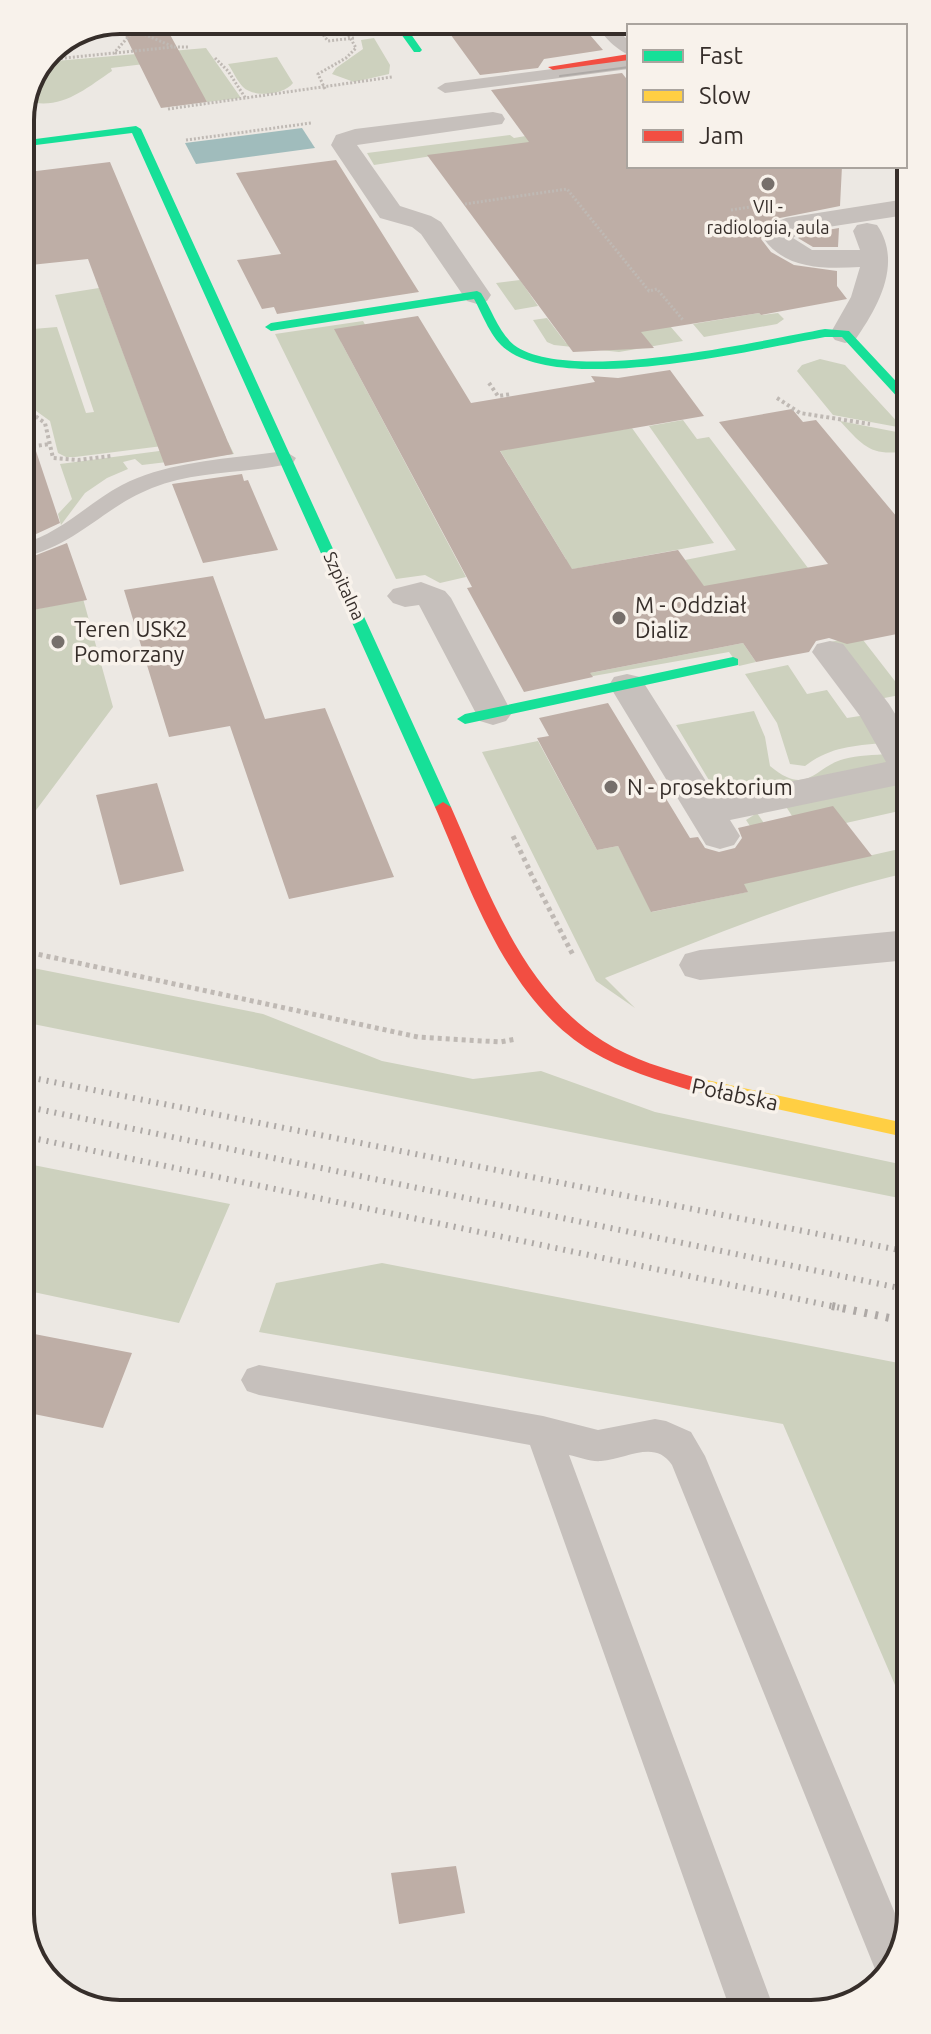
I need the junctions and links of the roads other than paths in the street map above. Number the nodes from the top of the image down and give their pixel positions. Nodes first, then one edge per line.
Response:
1 (406, 34) edge
2 (612, 34) edge
3 (627, 48) edge
4 (417, 50) dead end
5 (627, 57) edge
6 (627, 64) edge
7 (627, 73) edge
8 (445, 88) dead end
9 (493, 119) dead end
10 (34, 142) edge
11 (897, 208) edge
12 (862, 213) junction
13 (874, 258) junction
14 (477, 295) junction
15 (271, 327) dead end
16 (845, 334) junction
17 (897, 389) edge
18 (285, 458) junction
19 (34, 548) edge
20 (405, 596) dead end
21 (830, 652) dead end
22 (733, 662) dead end
23 (627, 685) junction
24 (479, 716) joint
25 (897, 749) edge
26 (897, 771) edge
27 (897, 946) edge
28 (700, 965) dead end
29 (572, 1030) joint
30 (897, 1128) edge
31 (259, 1380) dead end
32 (543, 1432) junction
33 (889, 1951) edge
34 (749, 2000) edge

1 - 4 street
2 - 3 lane
5 - 7 street
6 - 8 lane
9 - 14 street
10 - 18 street, Szpitalna
11 - 12 street
12 - 13 street
12 - 13 street
13 - 16 street
14 - 15 street
14 - 16 street
16 - 17 street
18 - 19 lane
18 - 29 street, Szpitalna
20 - 24 street
21 - 25 street
22 - 23 street
23 - 24 street
23 - 26 street
27 - 28 street
29 - 30 street, Połabska
31 - 32 lane
32 - 33 lane
32 - 34 lane

